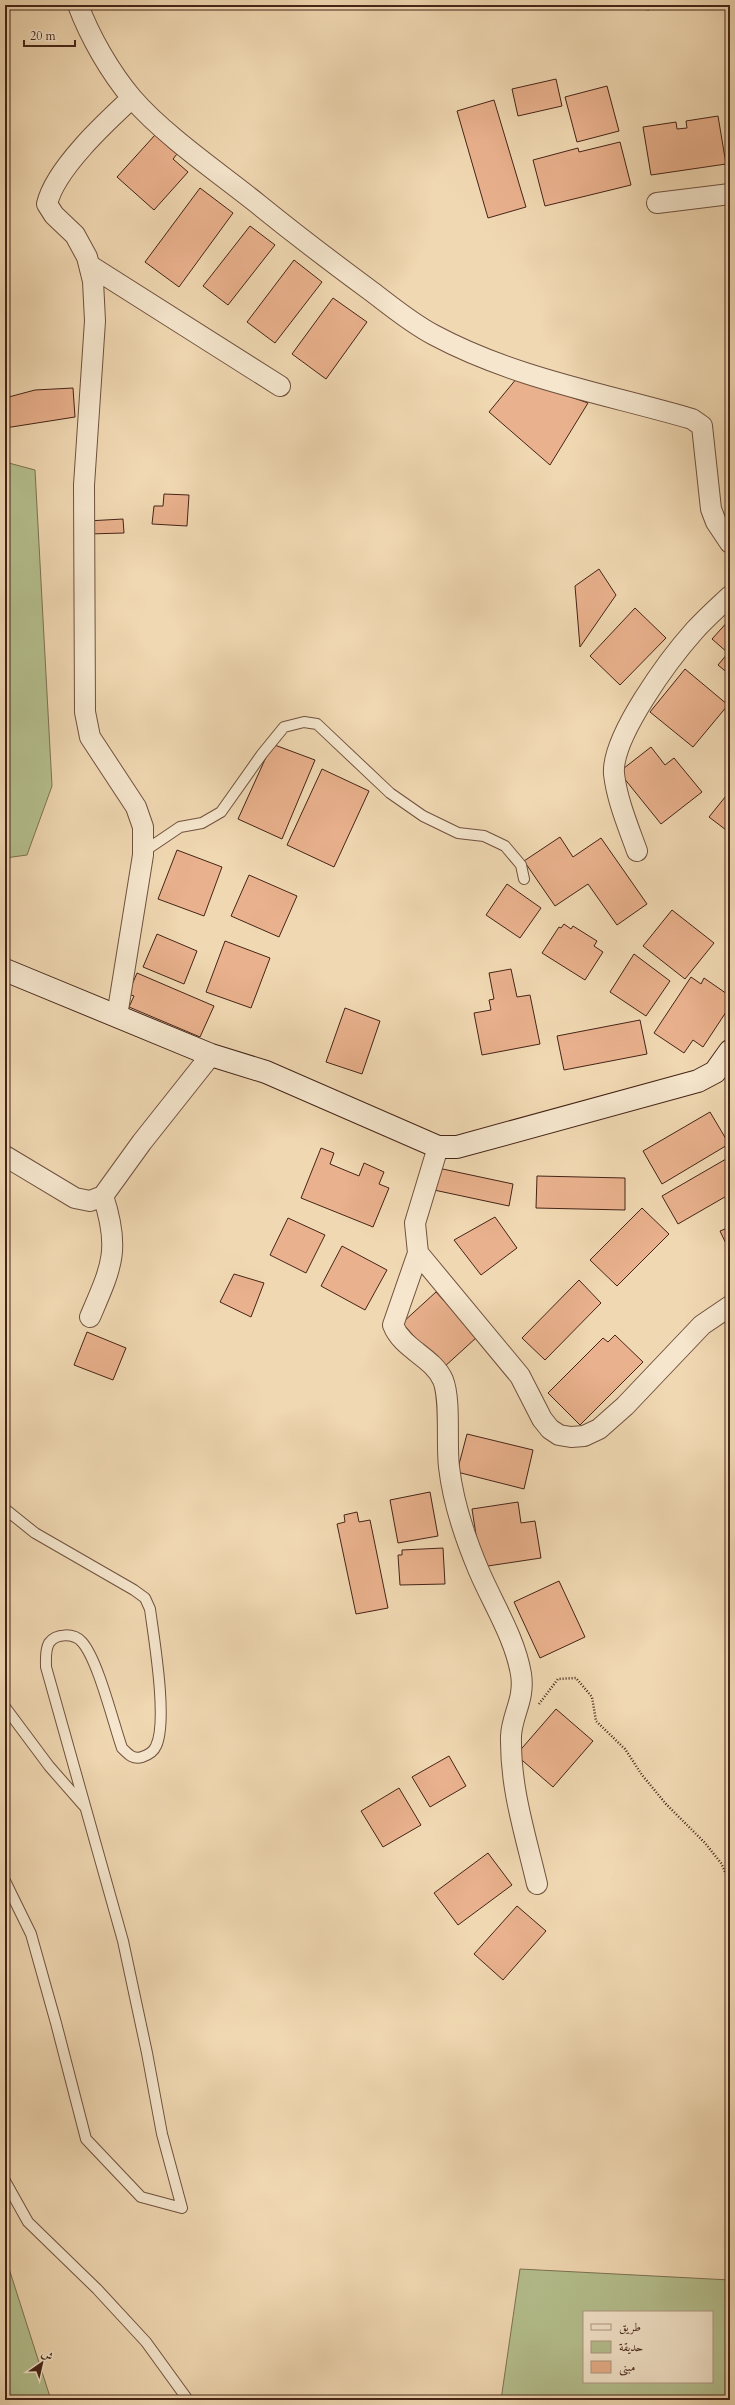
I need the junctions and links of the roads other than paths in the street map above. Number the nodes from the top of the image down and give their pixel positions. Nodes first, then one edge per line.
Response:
1 (78, 5) edge
2 (132, 98) junction
3 (730, 194) edge
4 (657, 203) dead end
5 (89, 265) junction
6 (280, 386) dead end
7 (730, 543) edge
8 (730, 596) edge
9 (636, 851) dead end
10 (143, 852) junction
11 (524, 879) dead end
12 (5, 970) edge
13 (117, 1016) junction
14 (730, 1051) edge
15 (212, 1055) junction
16 (438, 1147) junction
17 (5, 1156) edge
18 (103, 1196) junction
19 (418, 1253) junction
20 (730, 1306) edge
21 (90, 1317) dead end
22 (5, 1509) edge
23 (5, 1707) edge
24 (86, 1808) junction
25 (5, 1881) edge
26 (537, 1884) dead end
27 (5, 2181) edge
28 (188, 2400) edge

1 - 2 street
2 - 5 street
2 - 7 street
3 - 4 street
5 - 6 street
5 - 10 street
8 - 9 street
10 - 11 lane
10 - 13 street
12 - 13 street
13 - 15 street
14 - 16 street
15 - 16 street
15 - 18 street
16 - 19 street
17 - 18 street
18 - 21 street
19 - 20 street
19 - 26 street
22 - 24 lane
23 - 24 lane
24 - 25 lane
27 - 28 lane

